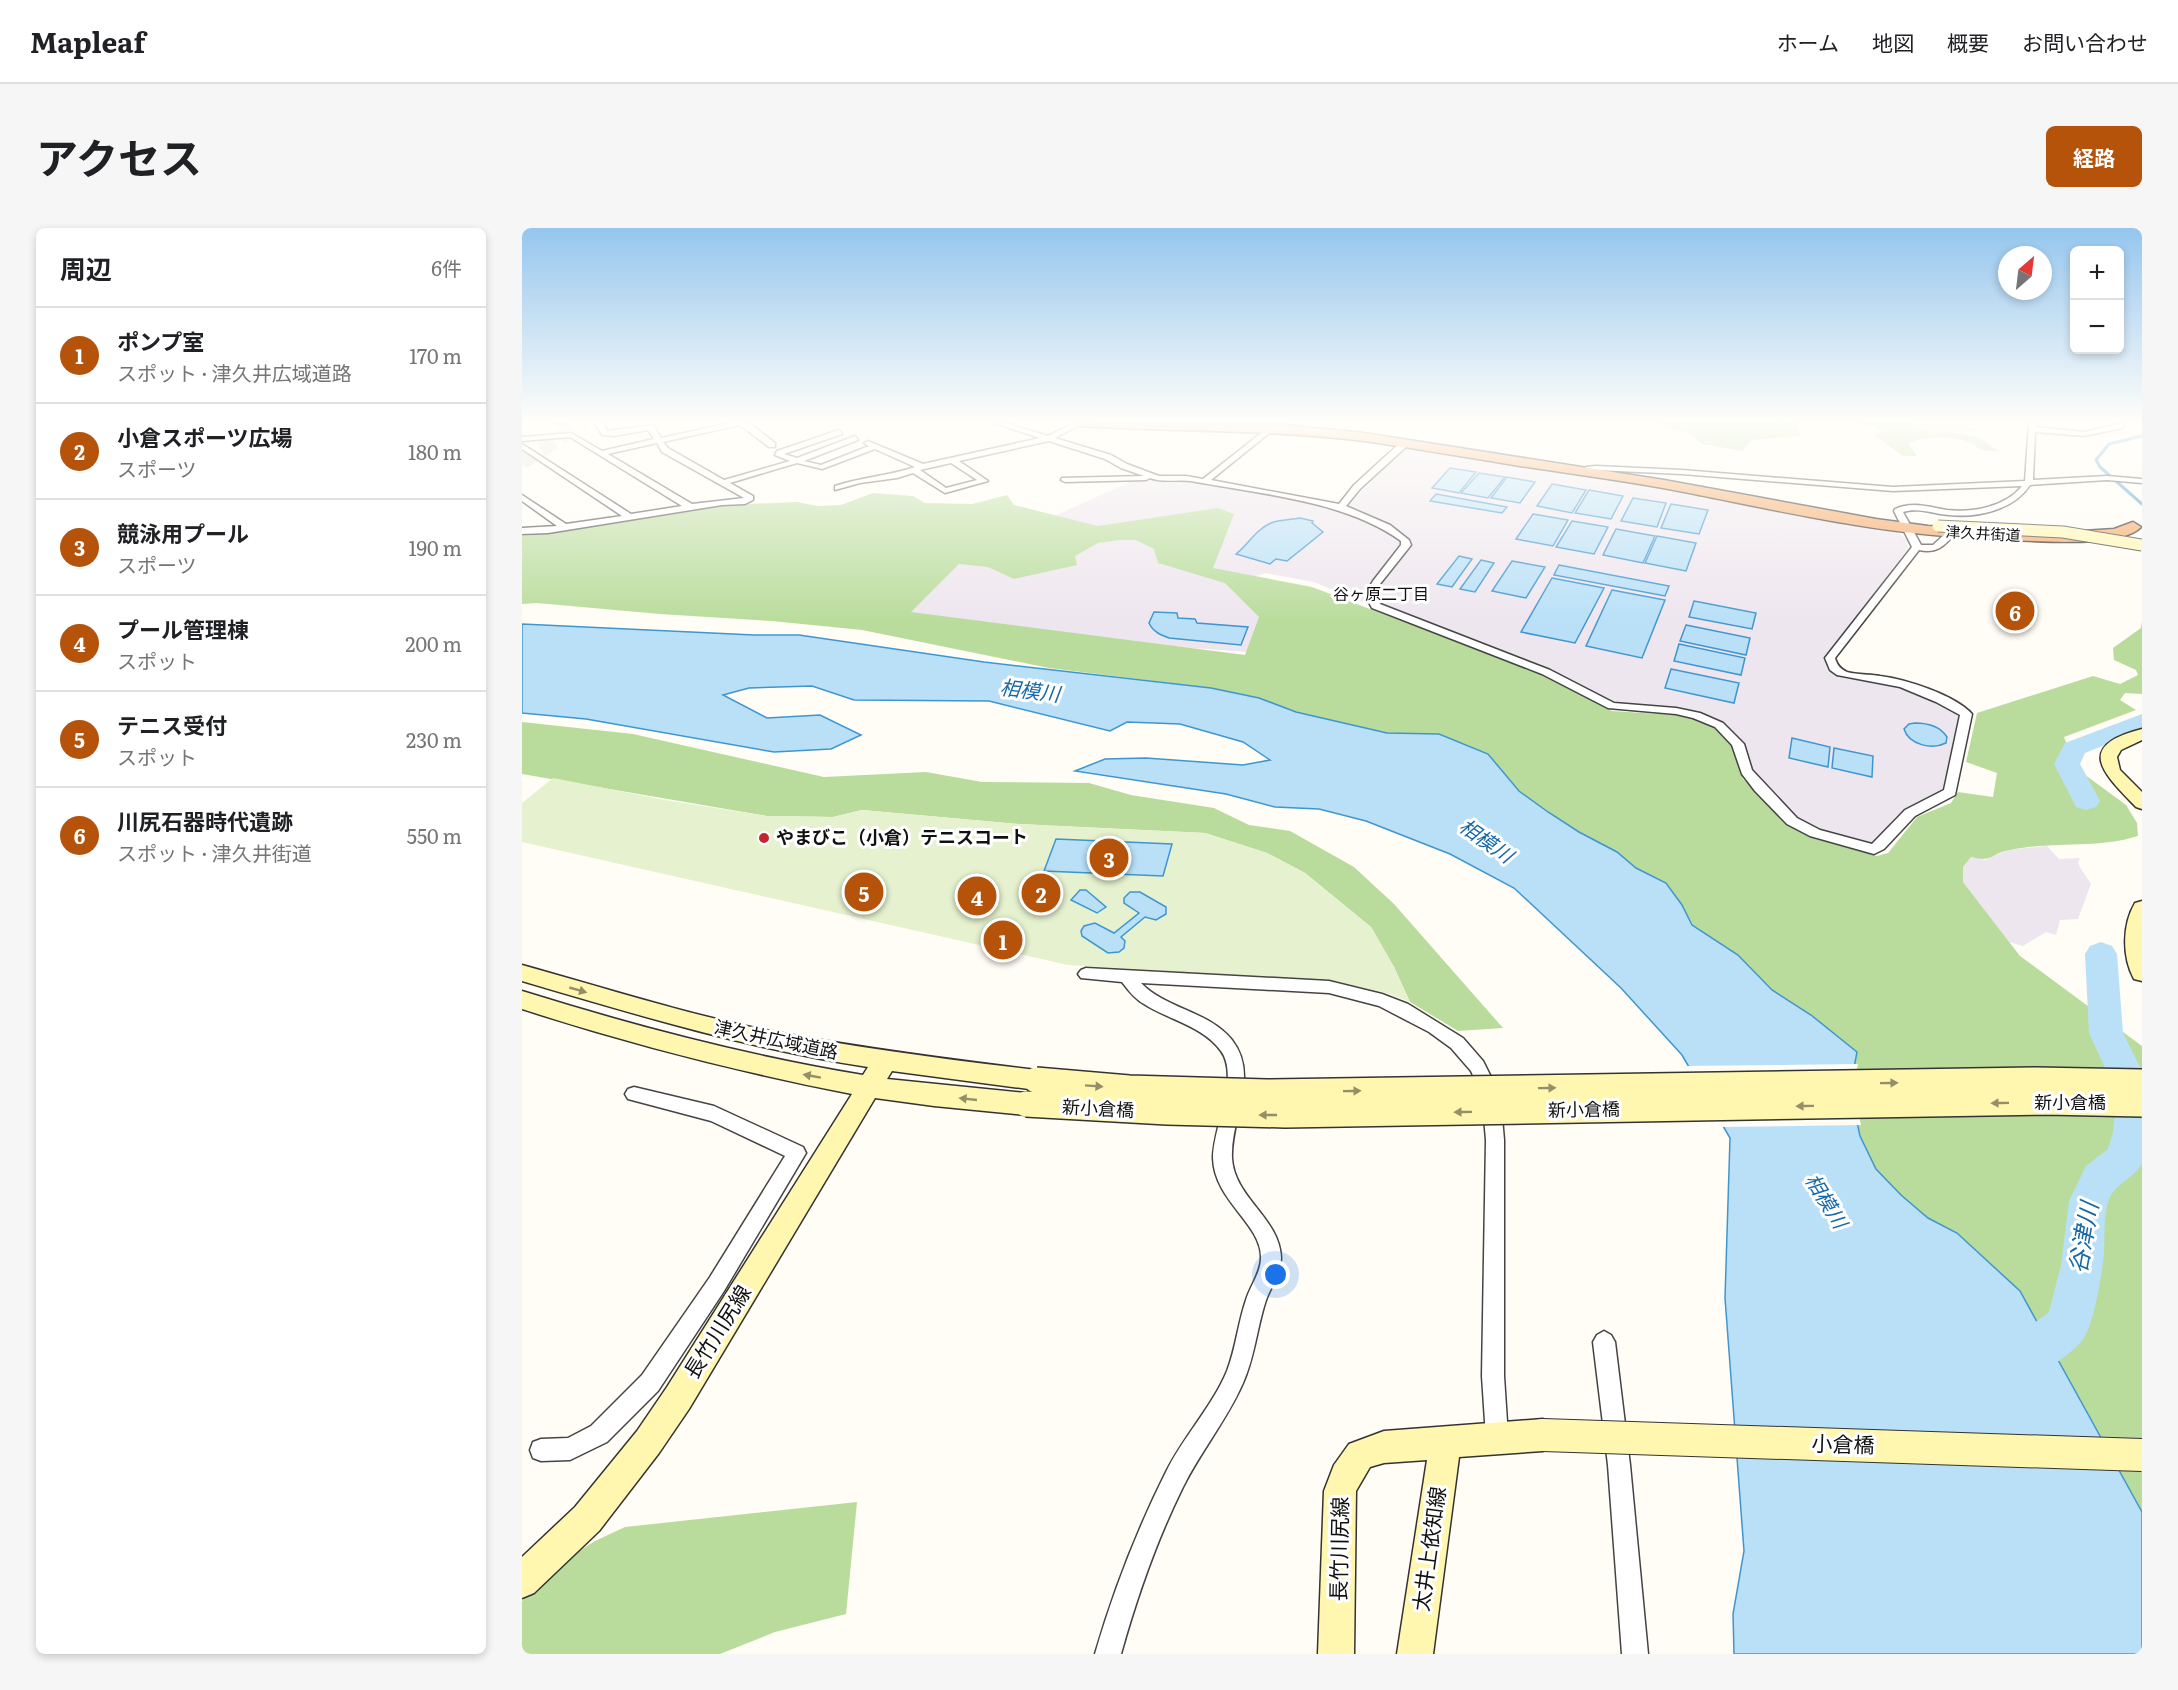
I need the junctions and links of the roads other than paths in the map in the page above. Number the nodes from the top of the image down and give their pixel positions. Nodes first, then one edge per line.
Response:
1 (586, 489) edge
2 (660, 489) edge
3 (735, 489) edge
4 (1244, 489) edge
5 (1356, 489) edge
6 (1686, 489) edge
7 (1895, 489) edge
8 (1911, 489) edge
9 (2023, 489) edge
10 (522, 497) edge
11 (1341, 507) junction
12 (692, 508) junction
13 (628, 516) junction
14 (1905, 524) junction
15 (2138, 526) edge
16 (564, 527) junction
17 (2075, 527) junction
18 (1944, 530) junction
19 (522, 531) edge
20 (2091, 536) junction
21 (2142, 544) edge
22 (1917, 547) junction
23 (2142, 734) edge
24 (2142, 803) edge
25 (2142, 908) edge
26 (522, 973) edge
27 (2142, 973) edge
28 (1086, 974) dead end
29 (1126, 976) junction
30 (522, 1000) edge
31 (885, 1061) junction
32 (1036, 1080) joint
33 (2142, 1082) edge
34 (870, 1086) junction
35 (634, 1094) dead end
36 (1491, 1095) junction
37 (1026, 1104) joint
38 (2142, 1104) edge
39 (1515, 1105) dead end
40 (729, 1289) junction
41 (1604, 1342) dead end
42 (1543, 1435) joint
43 (1497, 1437) junction
44 (1445, 1443) junction
45 (541, 1450) dead end
46 (2142, 1455) edge
47 (522, 1581) edge
48 (1108, 1654) edge
49 (1336, 1654) edge
50 (1415, 1654) edge
51 (1635, 1654) edge

1 - 13 street
2 - 12 street
3 - 12 street
4 - 11 street
5 - 11 street
6 - 14 highway, 津久井街道
7 - 8 street
9 - 14 street
10 - 16 street
11 - 22 street
12 - 13 street
13 - 16 street
14 - 17 highway, 津久井街道
14 - 18 highway, 津久井街道
14 - 22 street
15 - 17 highway, 津久井街道
15 - 20 highway, 津久井街道
16 - 19 street
17 - 20 highway
18 - 20 highway, 津久井街道
18 - 21 main road, bridge
18 - 22 street
23 - 24 main road
25 - 27 main road
26 -> 31 main road, 津久井広域道路
28 - 29 street
29 - 36 street
29 - 48 street
34 -> 30 main road, 津久井広域道路
31 - 32 main road, 津久井広域道路
31 - 34 main road, 長竹川尻線
32 -> 33 main road, 新小倉橋, bridge
37 -> 34 main road, 津久井広域道路
34 - 40 main road, 長竹川尻線
35 - 40 street
36 - 39 street
36 - 43 street
38 -> 37 main road, 新小倉橋, bridge
40 - 45 street
40 - 47 main road, 長竹川尻線
41 - 51 street
42 - 43 main road, 長竹川尻線
42 - 46 main road, 小倉橋, bridge
43 - 44 main road, 長竹川尻線
44 - 49 main road, 長竹川尻線
44 - 50 main road, 太井上依知線

